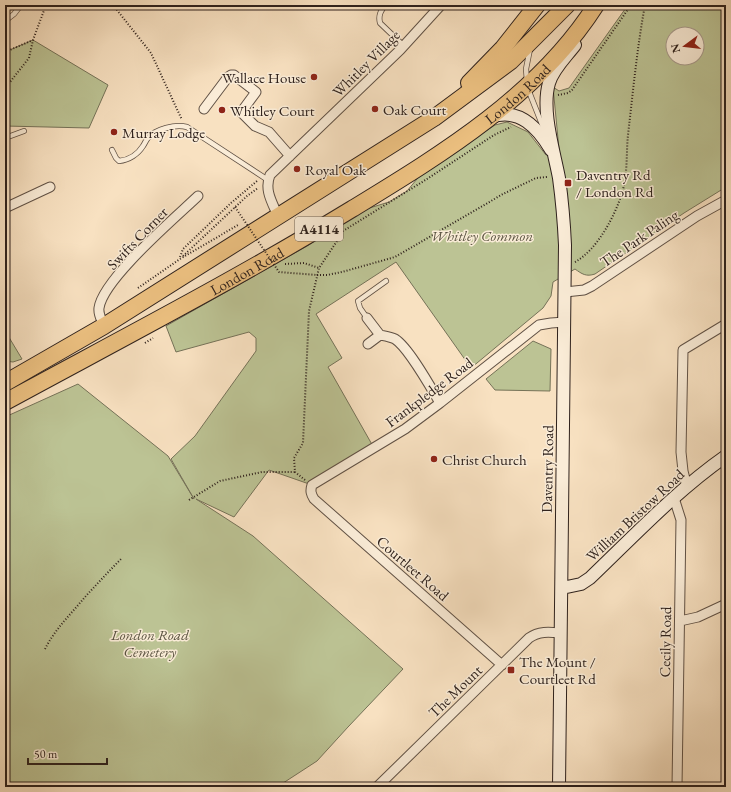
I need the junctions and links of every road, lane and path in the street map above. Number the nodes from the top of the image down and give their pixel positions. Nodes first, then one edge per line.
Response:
1 (21, 5) edge
2 (46, 5) edge
3 (114, 5) edge
4 (385, 5) edge
5 (441, 5) edge
6 (537, 5) edge
7 (567, 5) edge
8 (596, 5) edge
9 (599, 5) edge
10 (631, 5) edge
11 (645, 5) edge
12 (5, 21) edge
13 (544, 29) junction
14 (33, 40) junction
15 (404, 46) junction
16 (5, 52) edge
17 (5, 84) edge
18 (527, 86) junction
19 (547, 97) junction
20 (204, 109) dead end
21 (434, 118) junction
22 (489, 118) junction
23 (184, 126) junction
24 (24, 131) dead end
25 (5, 138) edge
26 (112, 150) dead end
27 (553, 152) junction
28 (290, 156) junction
29 (558, 175) junction
30 (266, 178) junction
31 (50, 187) dead end
32 (198, 196) dead end
33 (247, 196) dead end
34 (726, 200) edge
35 (235, 207) junction
36 (5, 208) edge
37 (278, 216) junction
38 (246, 220) dead end
39 (343, 231) dead end
40 (180, 259) junction
41 (283, 264) dead end
42 (319, 268) junction
43 (565, 268) junction
44 (317, 275) junction
45 (386, 281) dead end
46 (138, 288) dead end
47 (565, 292) junction
48 (368, 318) joint
49 (565, 322) junction
50 (726, 324) edge
51 (104, 326) junction
52 (380, 335) junction
53 (368, 344) dead end
54 (5, 383) edge
55 (5, 402) edge
56 (440, 403) junction
57 (726, 456) edge
58 (294, 472) junction
59 (312, 487) junction
60 (687, 487) junction
61 (674, 498) junction
62 (189, 500) dead end
63 (122, 558) dead end
64 (562, 588) junction
65 (726, 604) edge
66 (680, 621) junction
67 (560, 633) junction
68 (45, 649) dead end
69 (502, 665) junction
70 (377, 787) edge
71 (559, 787) edge
72 (677, 787) edge

1 - 12 lane
2 - 14 path
3 - 23 path
4 - 15 lane
5 - 15 street, Whitley Village
6 - 21 highway, London Road / A4114
7 - 13 highway, London Road / A4114
8 - 18 highway, London Road / A4114
9 - 19 street, Daventry Road
10 - 19 path
11 - 43 path
13 - 18 lane
13 - 21 highway, London Road / A4114
14 - 16 path
14 - 17 path
15 - 28 street, Whitley Village
18 - 22 highway, London Road / A4114
18 - 27 lane
19 - 27 street, Daventry Road
20 - 28 street
21 - 37 highway, London Road / A4114
22 - 27 street, Daventry Road
22 - 55 highway, London Road / A4114
23 - 26 lane
23 - 30 lane
24 - 25 lane
27 - 29 street, Daventry Road
28 - 30 street, Whitley Village
29 - 43 street, Daventry Road
29 - 44 path
30 - 37 street
30 - 40 path
31 - 36 street
32 - 51 street, Swifts Corner
33 - 35 path
34 - 47 street, The Park Paling
35 - 40 path
35 - 44 path, bridge
37 - 51 highway, London Road / A4114
38 - 40 path
39 - 42 path
40 - 46 path
41 - 42 path
42 - 44 path
43 - 47 street, Daventry Road
44 - 58 path
45 - 48 lane
47 - 49 street, Daventry Road
48 - 52 street
49 - 56 street, Frankpledge Road
49 - 64 street, Daventry Road
50 - 60 street
51 - 54 highway, London Road / A4114
52 - 53 street
52 - 56 street
56 - 59 street, Frankpledge Road
57 - 60 street, William Bristow Road
58 - 59 path
58 - 62 path
59 - 69 street, Courtleet Road
60 - 61 street, William Bristow Road
61 - 64 street, William Bristow Road
61 - 66 street, Cecily Road
63 - 68 path
64 - 67 street, Daventry Road
65 - 66 street
66 - 72 street, Cecily Road
67 - 69 street, The Mount
67 - 71 street, Daventry Road
69 - 70 street, The Mount

